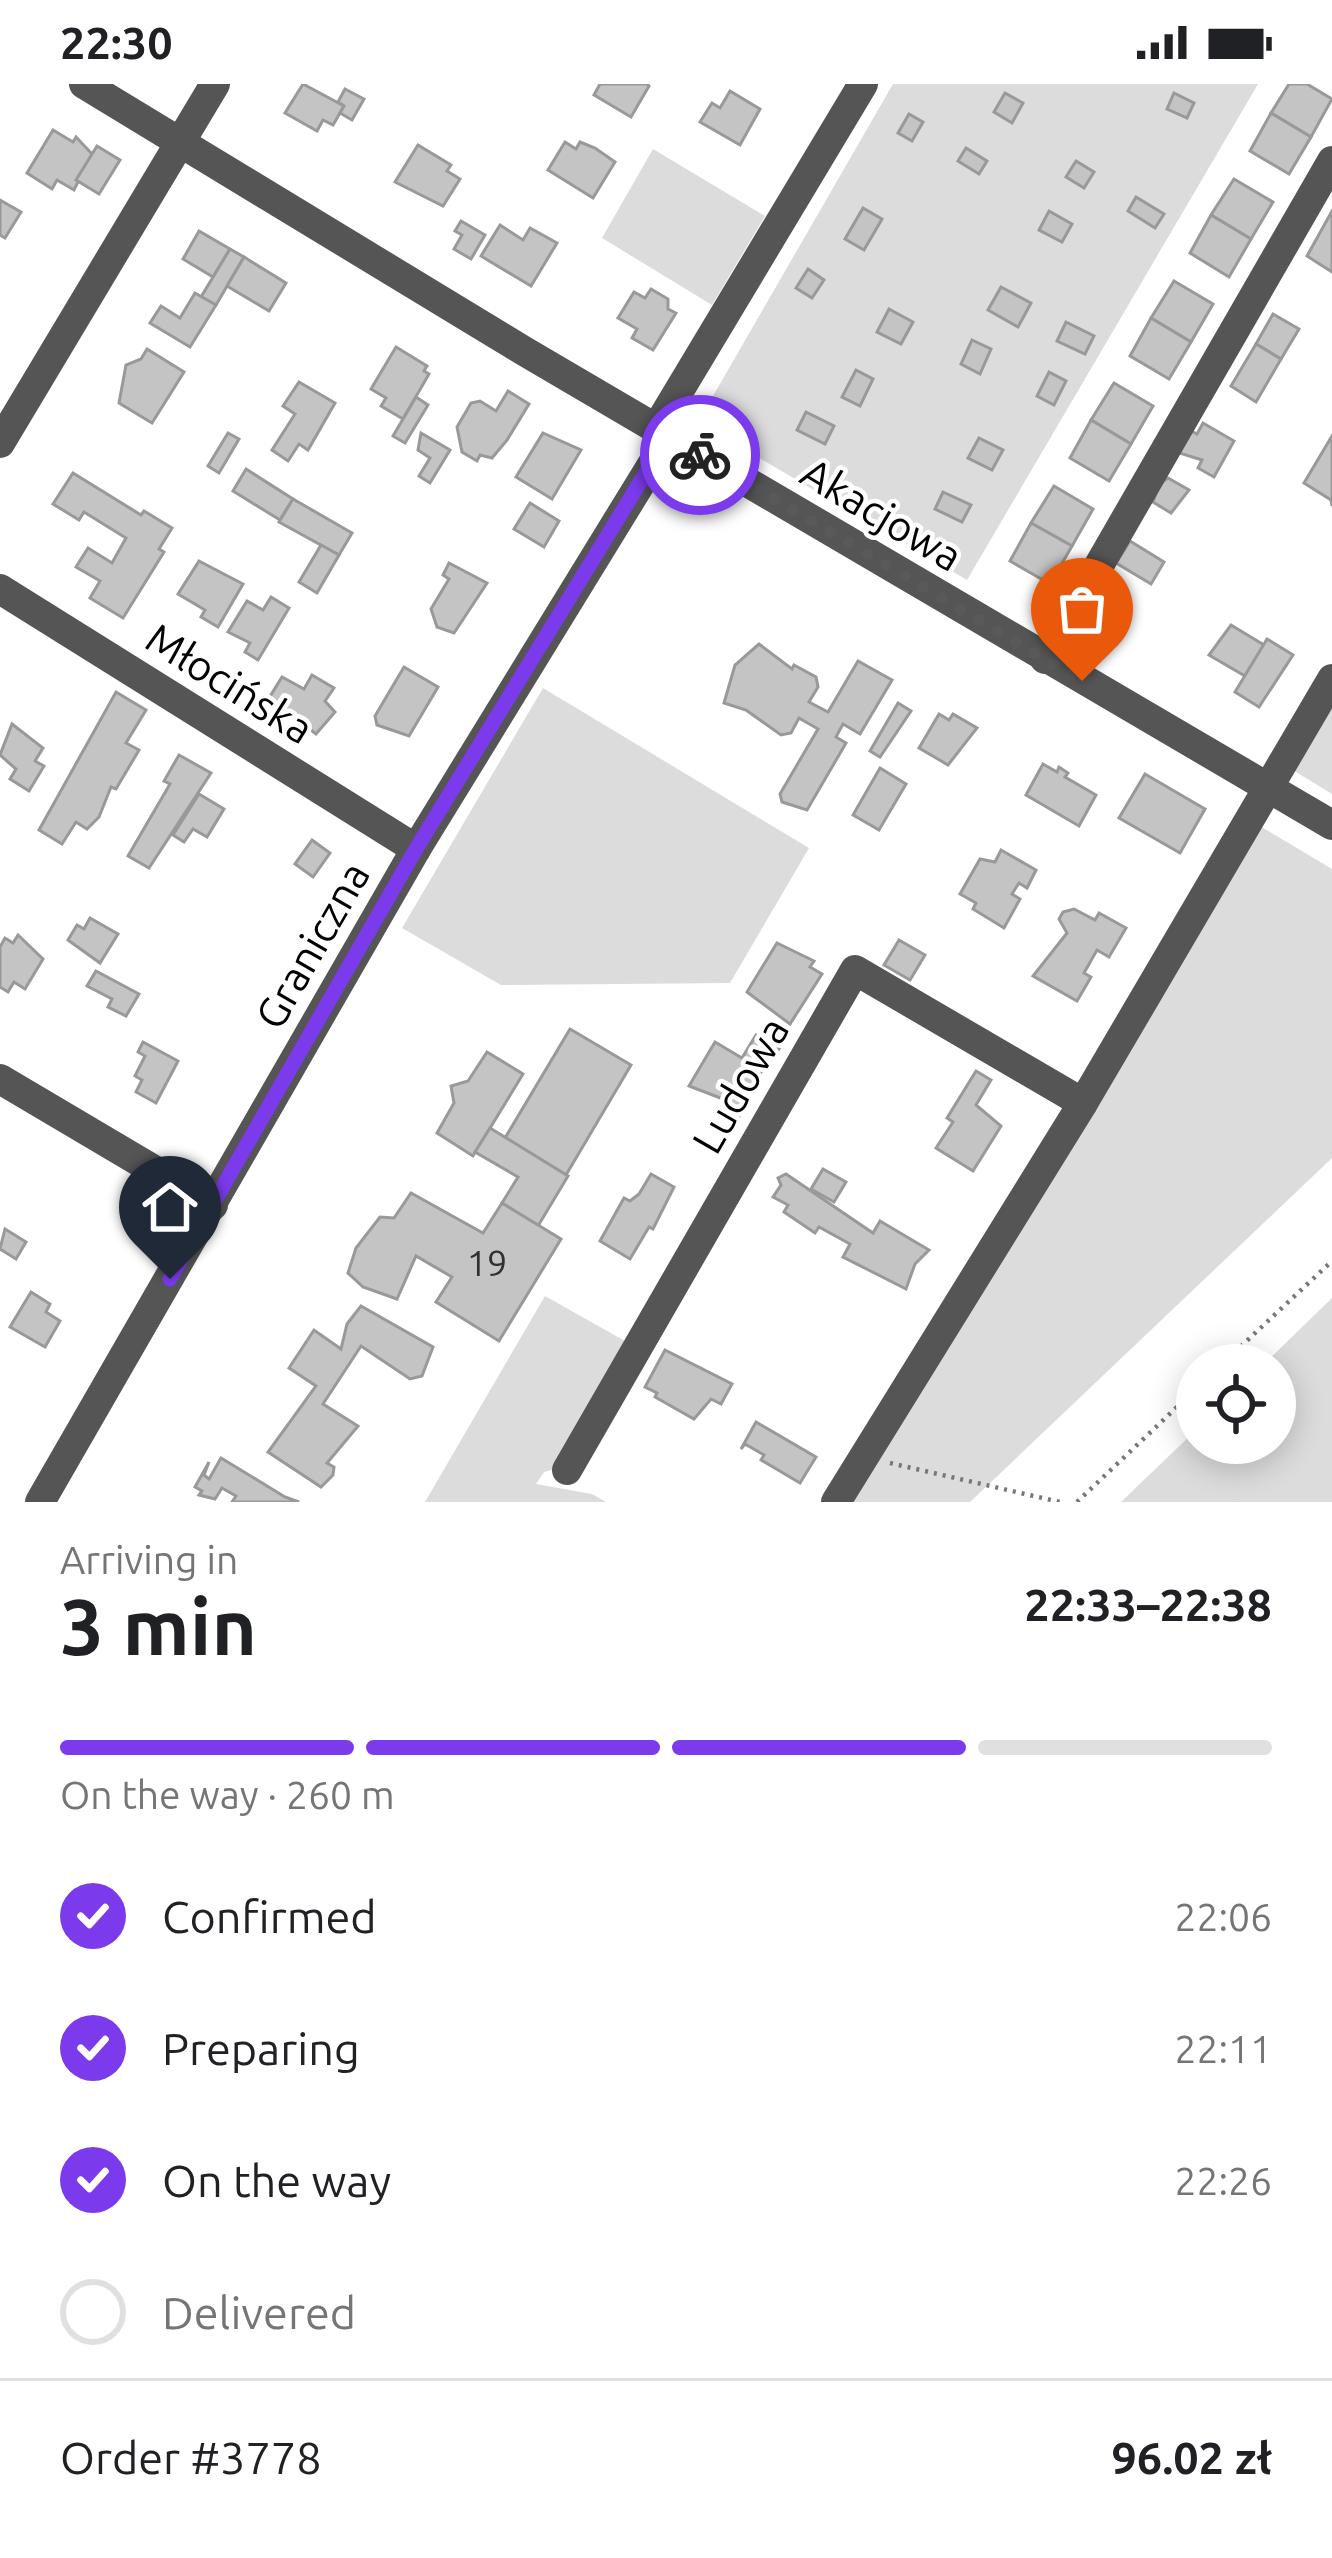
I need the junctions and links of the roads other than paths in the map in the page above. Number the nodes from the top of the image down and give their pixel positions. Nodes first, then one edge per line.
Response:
1 (84, 84) edge
2 (215, 84) edge
3 (863, 84) edge
4 (181, 144) junction
5 (1332, 161) edge
6 (662, 433) junction
7 (0, 443) edge
8 (0, 589) edge
9 (1045, 659) junction
10 (1332, 679) edge
11 (1268, 788) junction
12 (1332, 825) edge
13 (416, 849) junction
14 (0, 1079) edge
15 (1083, 1103) junction
16 (213, 1204) junction
17 (567, 1470) dead end
18 (40, 1502) edge
19 (836, 1502) edge

1 - 4 street, Akacjowa
2 - 4 street
3 - 6 street, Graniczna
4 - 6 street, Akacjowa
4 - 7 street
5 - 9 street
6 - 9 street, Akacjowa
6 - 13 street, Graniczna
8 - 13 street, Młocińska
9 - 11 street, Akacjowa
10 - 11 street
11 - 12 street, Akacjowa
11 - 15 street
13 - 16 street, Graniczna
14 - 16 street
15 - 17 street, Ludowa
15 - 19 street
16 - 18 street, Graniczna

